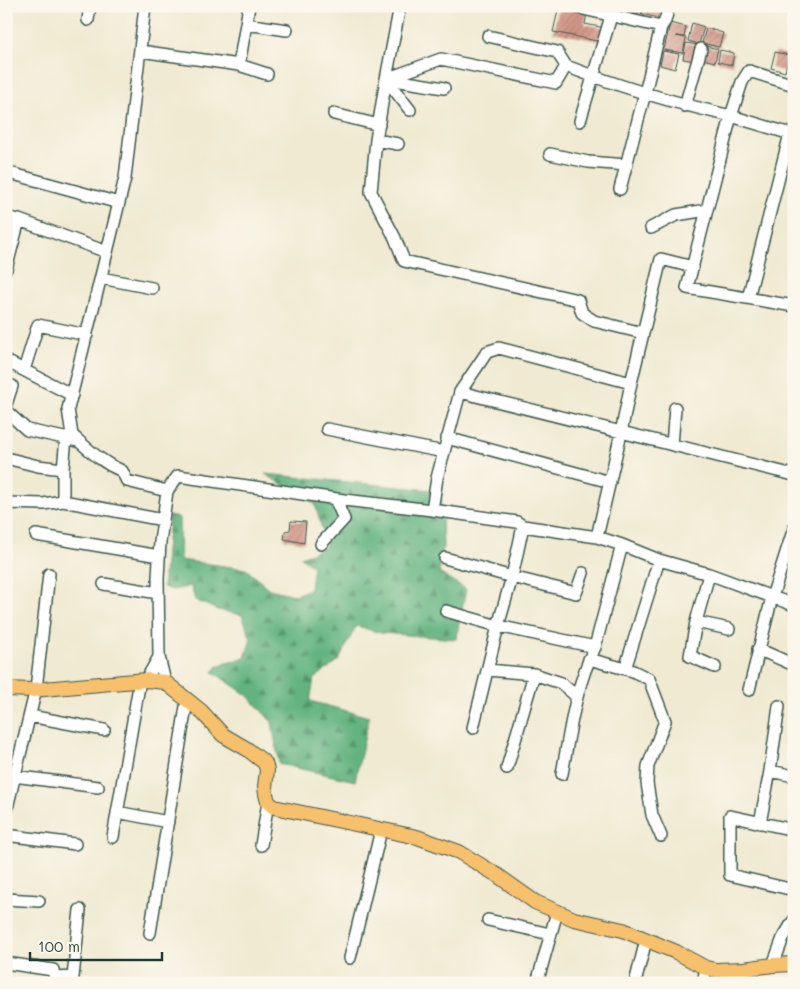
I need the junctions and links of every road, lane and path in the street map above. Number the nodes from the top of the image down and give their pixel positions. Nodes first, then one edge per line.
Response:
1 (90, 6) edge
2 (145, 6) edge
3 (249, 6) edge
4 (400, 6) edge
5 (668, 6) edge
6 (579, 8) dead end
7 (613, 11) edge
8 (88, 20) dead end
9 (246, 24) junction
10 (661, 27) junction
11 (287, 30) dead end
12 (488, 36) dead end
13 (701, 50) dead end
14 (140, 51) junction
15 (239, 65) junction
16 (566, 66) junction
17 (267, 74) dead end
18 (594, 77) junction
19 (386, 79) junction
20 (794, 85) edge
21 (444, 88) dead end
22 (646, 93) junction
23 (686, 106) junction
24 (410, 110) dead end
25 (334, 114) dead end
26 (731, 116) junction
27 (580, 122) dead end
28 (379, 125) junction
29 (792, 134) edge
30 (376, 140) junction
31 (398, 144) dead end
32 (550, 154) dead end
33 (626, 165) junction
34 (6, 172) edge
35 (620, 189) dead end
36 (119, 203) junction
37 (707, 210) junction
38 (6, 217) edge
39 (19, 220) junction
40 (652, 228) dead end
41 (107, 252) junction
42 (693, 267) junction
43 (6, 270) edge
44 (101, 278) junction
45 (152, 288) dead end
46 (748, 298) junction
47 (794, 306) edge
48 (644, 333) junction
49 (87, 335) junction
50 (6, 361) edge
51 (24, 370) junction
52 (631, 382) junction
53 (6, 384) edge
54 (460, 392) junction
55 (72, 395) junction
56 (675, 408) dead end
57 (7, 413) edge
58 (327, 429) dead end
59 (621, 433) junction
60 (447, 438) junction
61 (72, 440) junction
62 (672, 445) junction
63 (444, 452) junction
64 (6, 458) edge
65 (63, 469) junction
66 (794, 475) edge
67 (610, 482) junction
68 (167, 491) junction
69 (335, 499) junction
70 (64, 501) junction
71 (6, 503) edge
72 (432, 510) junction
73 (163, 520) junction
74 (523, 526) junction
75 (794, 528) edge
76 (36, 535) dead end
77 (597, 537) junction
78 (322, 544) dead end
79 (622, 545) junction
80 (159, 556) junction
81 (445, 558) dead end
82 (659, 560) junction
83 (583, 573) dead end
84 (49, 574) dead end
85 (709, 574) junction
86 (512, 577) junction
87 (104, 584) dead end
88 (158, 593) junction
89 (772, 597) junction
90 (794, 606) edge
91 (446, 611) dead end
92 (696, 622) junction
93 (498, 626) junction
94 (729, 629) dead end
95 (595, 647) junction
96 (758, 649) junction
97 (159, 657) junction
98 (589, 659) junction
99 (794, 665) edge
100 (715, 667) dead end
101 (625, 669) junction
102 (488, 670) junction
103 (534, 674) junction
104 (143, 680) junction
105 (164, 682) junction
106 (6, 689) edge
107 (36, 690) junction
108 (749, 690) dead end
109 (576, 696) junction
110 (187, 700) junction
111 (779, 706) dead end
112 (30, 716) junction
113 (473, 728) dead end
114 (104, 730) dead end
115 (507, 768) dead end
116 (770, 771) junction
117 (562, 774) dead end
118 (10, 776) edge
119 (794, 776) edge
120 (98, 787) dead end
121 (268, 802) junction
122 (6, 812) edge
123 (117, 812) junction
124 (168, 822) junction
125 (760, 823) junction
126 (381, 830) junction
127 (794, 830) edge
128 (6, 834) edge
129 (661, 836) dead end
130 (113, 837) dead end
131 (75, 844) dead end
132 (262, 845) dead end
133 (794, 890) edge
134 (6, 900) edge
135 (39, 901) dead end
136 (80, 910) dead end
137 (556, 912) junction
138 (488, 920) dead end
139 (794, 920) edge
140 (150, 933) dead end
141 (550, 934) junction
142 (646, 940) junction
143 (350, 958) dead end
144 (792, 961) edge
145 (6, 963) edge
146 (773, 965) junction
147 (706, 968) junction
148 (743, 976) edge
149 (55, 980) edge
150 (537, 983) edge
151 (635, 983) edge
152 (703, 983) edge

1 - 8 street
2 - 14 street
3 - 9 street
4 - 19 street
5 - 10 street
6 - 7 street
7 - 10 street
7 - 18 street
9 - 11 street
9 - 15 street
10 - 22 street
12 - 16 street
13 - 23 street
14 - 15 street
14 - 36 street
15 - 17 street
16 - 18 street
16 - 19 street
18 - 22 street
18 - 27 street
19 - 21 street
19 - 24 street
19 - 28 street
20 - 26 street
22 - 23 street
22 - 33 street
23 - 26 street
25 - 28 street
26 - 29 street
26 - 37 street
28 - 30 street
29 - 46 street
30 - 31 street
30 - 48 street
32 - 33 street
33 - 35 street
34 - 36 street
36 - 41 street
37 - 40 street
37 - 42 street
38 - 39 street
39 - 41 street
39 - 43 street
41 - 44 street
42 - 46 street
42 - 48 street
44 - 45 street
44 - 49 street
46 - 47 street
48 - 52 street
49 - 51 street
49 - 55 street
50 - 51 street
51 - 55 street
52 - 54 street
52 - 59 street
53 - 57 street
54 - 59 street
54 - 60 street
55 - 61 street
56 - 62 street
57 - 61 street
58 - 63 street
59 - 62 street
59 - 67 street
60 - 63 street
60 - 67 street
61 - 65 street
61 - 68 street
62 - 66 street
63 - 72 street
64 - 65 street
65 - 70 street
67 - 77 street
68 - 69 street
68 - 73 street
69 - 72 street
69 - 78 street
70 - 71 street
70 - 73 street
72 - 74 street
73 - 80 street
74 - 77 street
74 - 86 street
75 - 89 street
76 - 80 street
77 - 79 street
79 - 82 street
79 - 95 street
80 - 88 street
81 - 86 street
82 - 85 street
82 - 101 street
83 - 86 street
84 - 107 street
85 - 89 street
85 - 92 street
86 - 93 street
87 - 88 street
88 - 97 street
89 - 90 street
89 - 96 street
91 - 93 street
92 - 94 street
92 - 100 street
93 - 95 street
93 - 102 street
95 - 98 street
96 - 99 street
96 - 108 street
97 - 104 street
97 - 105 street
98 - 101 street
98 - 109 street
101 - 129 street
102 - 103 street
102 - 113 street
103 - 109 street
103 - 115 street
104 - 105 main road
104 - 107 main road
104 - 123 street
105 - 110 main road
106 - 107 main road
107 - 112 street
109 - 117 street
110 - 121 main road
110 - 124 street
111 - 116 street
112 - 114 street
112 - 118 street
116 - 119 street
116 - 125 street
118 - 120 street
118 - 122 street
121 - 126 main road
121 - 132 street
123 - 124 street
123 - 130 street
124 - 140 street
125 - 127 street
125 - 133 street
126 - 137 main road
126 - 143 street
128 - 131 street
134 - 135 street
136 - 149 street
137 - 141 street
137 - 142 main road
138 - 141 street
139 - 146 street
141 - 150 street
142 - 147 main road
142 - 151 street
144 - 146 main road
145 - 149 street
146 - 148 main road
147 - 148 main road
147 - 152 street

